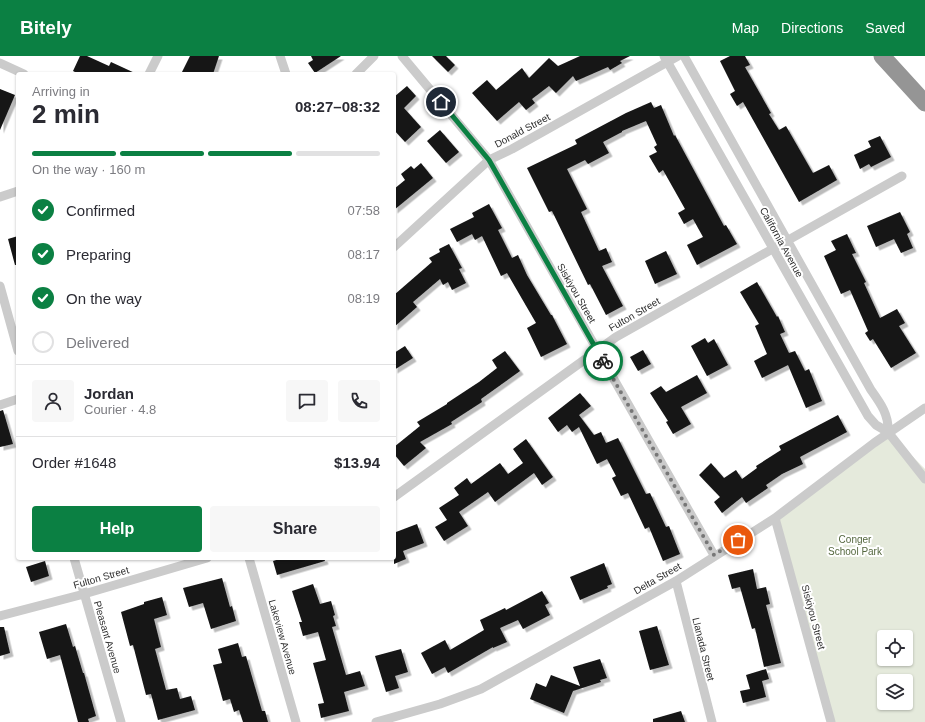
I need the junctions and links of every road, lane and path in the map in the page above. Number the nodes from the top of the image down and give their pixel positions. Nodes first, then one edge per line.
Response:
1 (158, 56) edge
2 (280, 56) edge
3 (374, 56) edge
4 (402, 56) edge
5 (678, 56) edge
6 (684, 56) edge
7 (882, 56) edge
8 (666, 59) edge
9 (0, 63) edge
10 (20, 72) edge
11 (150, 72) edge
12 (285, 72) edge
13 (358, 72) edge
14 (925, 102) edge
15 (489, 160) junction
16 (902, 176) dead end
17 (16, 193) edge
18 (0, 197) edge
19 (787, 240) junction
20 (396, 245) edge
21 (773, 248) junction
22 (0, 286) edge
23 (16, 344) edge
24 (597, 350) junction
25 (16, 401) edge
26 (0, 405) edge
27 (925, 408) edge
28 (888, 432) junction
29 (925, 479) edge
30 (396, 496) edge
31 (775, 518) junction
32 (714, 555) junction
33 (75, 560) edge
34 (200, 560) edge
35 (251, 560) edge
36 (676, 580) junction
37 (84, 594) junction
38 (0, 616) edge
39 (121, 722) edge
40 (296, 722) edge
41 (376, 722) edge
42 (712, 722) edge
43 (831, 722) edge

1 - 11 street
2 - 12 street
3 - 13 street
4 - 15 street, Siskiyou Street
5 - 8 street, Donald Street
6 - 19 street, California Avenue
7 - 14 highway
8 - 15 street, Donald Street
8 - 21 street, California Avenue
9 - 10 street
15 - 20 street, Donald Street
15 - 24 street, Siskiyou Street
16 - 19 street, Fulton Street
17 - 18 street
19 - 21 street, Fulton Street
19 - 28 street, California Avenue
21 - 24 street, Fulton Street
21 - 28 street, California Avenue
22 - 23 street
24 - 30 street, Fulton Street
24 - 32 street, Siskiyou Street
25 - 26 street
27 - 28 street, Delta Street
28 - 29 street, California Avenue
28 - 31 street, Delta Street
31 - 32 street, Delta Street
31 - 43 street, Siskiyou Street
32 - 36 street, Delta Street
33 - 37 street, Pleasant Avenue
34 - 37 street, Fulton Street
35 - 40 street, Lakeview Avenue
36 - 41 street, Delta Street
36 - 42 street, Llanada Street
37 - 38 street, Fulton Street
37 - 39 street, Pleasant Avenue

